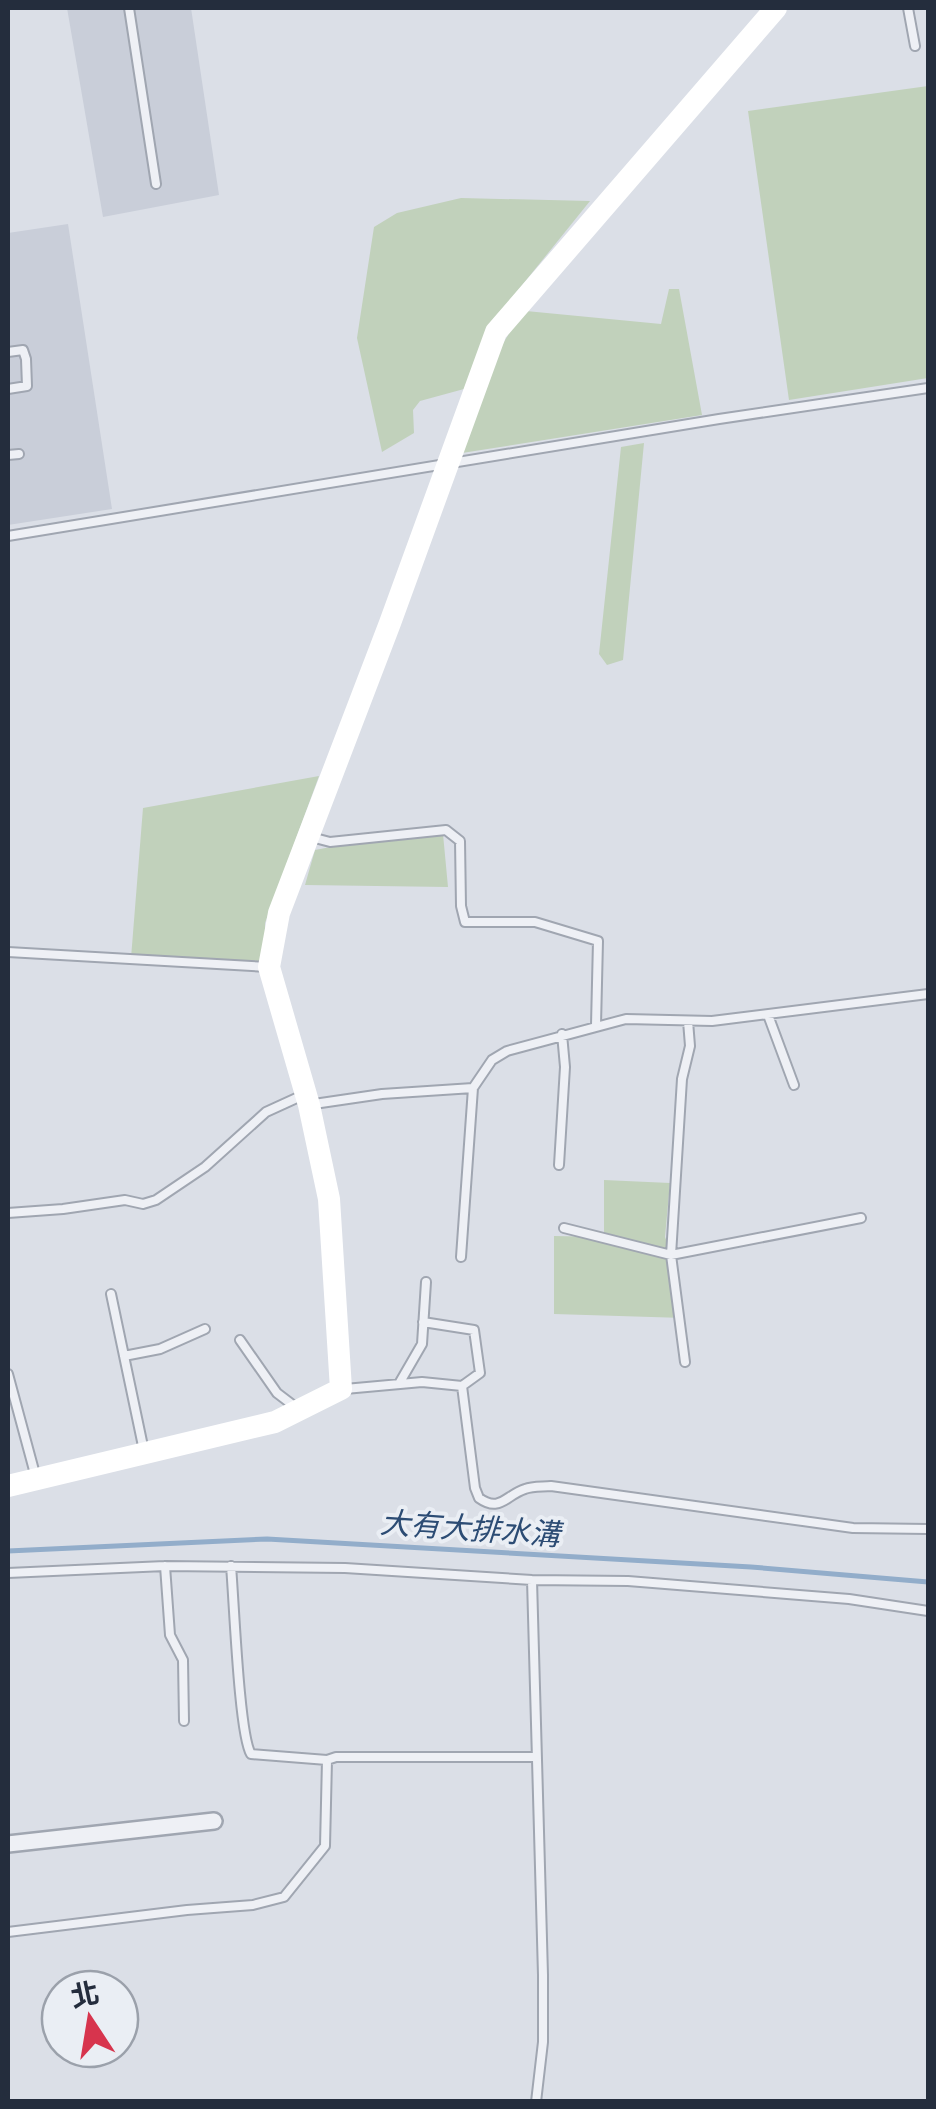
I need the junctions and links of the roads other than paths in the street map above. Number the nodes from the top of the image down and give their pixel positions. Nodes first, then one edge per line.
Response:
1 (129, 8) edge
2 (776, 8) edge
3 (908, 8) edge
4 (914, 46) dead end
5 (156, 184) dead end
6 (8, 352) edge
7 (928, 388) edge
8 (8, 389) edge
9 (8, 454) edge
10 (19, 454) dead end
11 (448, 466) junction
12 (8, 536) edge
13 (306, 835) junction
14 (8, 952) edge
15 (269, 967) junction
16 (928, 994) edge
17 (768, 1016) junction
18 (688, 1020) junction
19 (596, 1025) junction
20 (562, 1034) junction
21 (794, 1085) dead end
22 (473, 1088) junction
23 (308, 1099) junction
24 (559, 1164) dead end
25 (8, 1212) edge
26 (860, 1218) dead end
27 (564, 1228) dead end
28 (670, 1255) junction
29 (460, 1257) dead end
30 (426, 1282) dead end
31 (111, 1294) dead end
32 (423, 1322) junction
33 (205, 1329) dead end
34 (240, 1340) dead end
35 (124, 1356) junction
36 (685, 1362) dead end
37 (8, 1374) edge
38 (400, 1382) junction
39 (462, 1386) junction
40 (340, 1389) junction
41 (301, 1411) junction
42 (145, 1452) junction
43 (36, 1478) junction
44 (8, 1486) edge
45 (928, 1530) edge
46 (164, 1566) junction
47 (231, 1566) junction
48 (8, 1572) edge
49 (532, 1580) junction
50 (928, 1611) edge
51 (184, 1721) dead end
52 (536, 1757) junction
53 (327, 1760) junction
54 (214, 1821) dead end
55 (8, 1844) edge
56 (8, 1932) edge
57 (536, 2102) edge

1 - 5 lane
2 - 11 street
3 - 4 lane
6 - 8 lane
7 - 11 lane
9 - 10 lane
11 - 12 lane
11 - 13 street
13 - 15 street
13 - 19 lane
14 - 15 lane
15 - 23 street
16 - 17 lane
17 - 18 lane
17 - 21 lane
18 - 19 lane
18 - 28 lane
19 - 20 lane
20 - 22 lane
20 - 24 lane
22 - 23 lane
22 - 29 lane
23 - 25 lane
23 - 40 street
26 - 28 lane
27 - 28 lane
28 - 36 lane
30 - 32 lane
31 - 35 lane
32 - 38 lane
32 - 39 lane
33 - 35 lane
34 - 41 lane
35 - 42 lane
37 - 43 lane
38 - 39 lane
38 - 40 lane
39 - 45 lane
40 - 41 street
41 - 42 street
42 - 43 street
43 - 44 street
46 - 47 lane
46 - 48 lane
46 - 51 lane
47 - 49 lane
47 - 53 lane
49 - 50 lane
49 - 52 lane
52 - 53 lane
52 - 57 lane
53 - 56 lane
54 - 55 street

